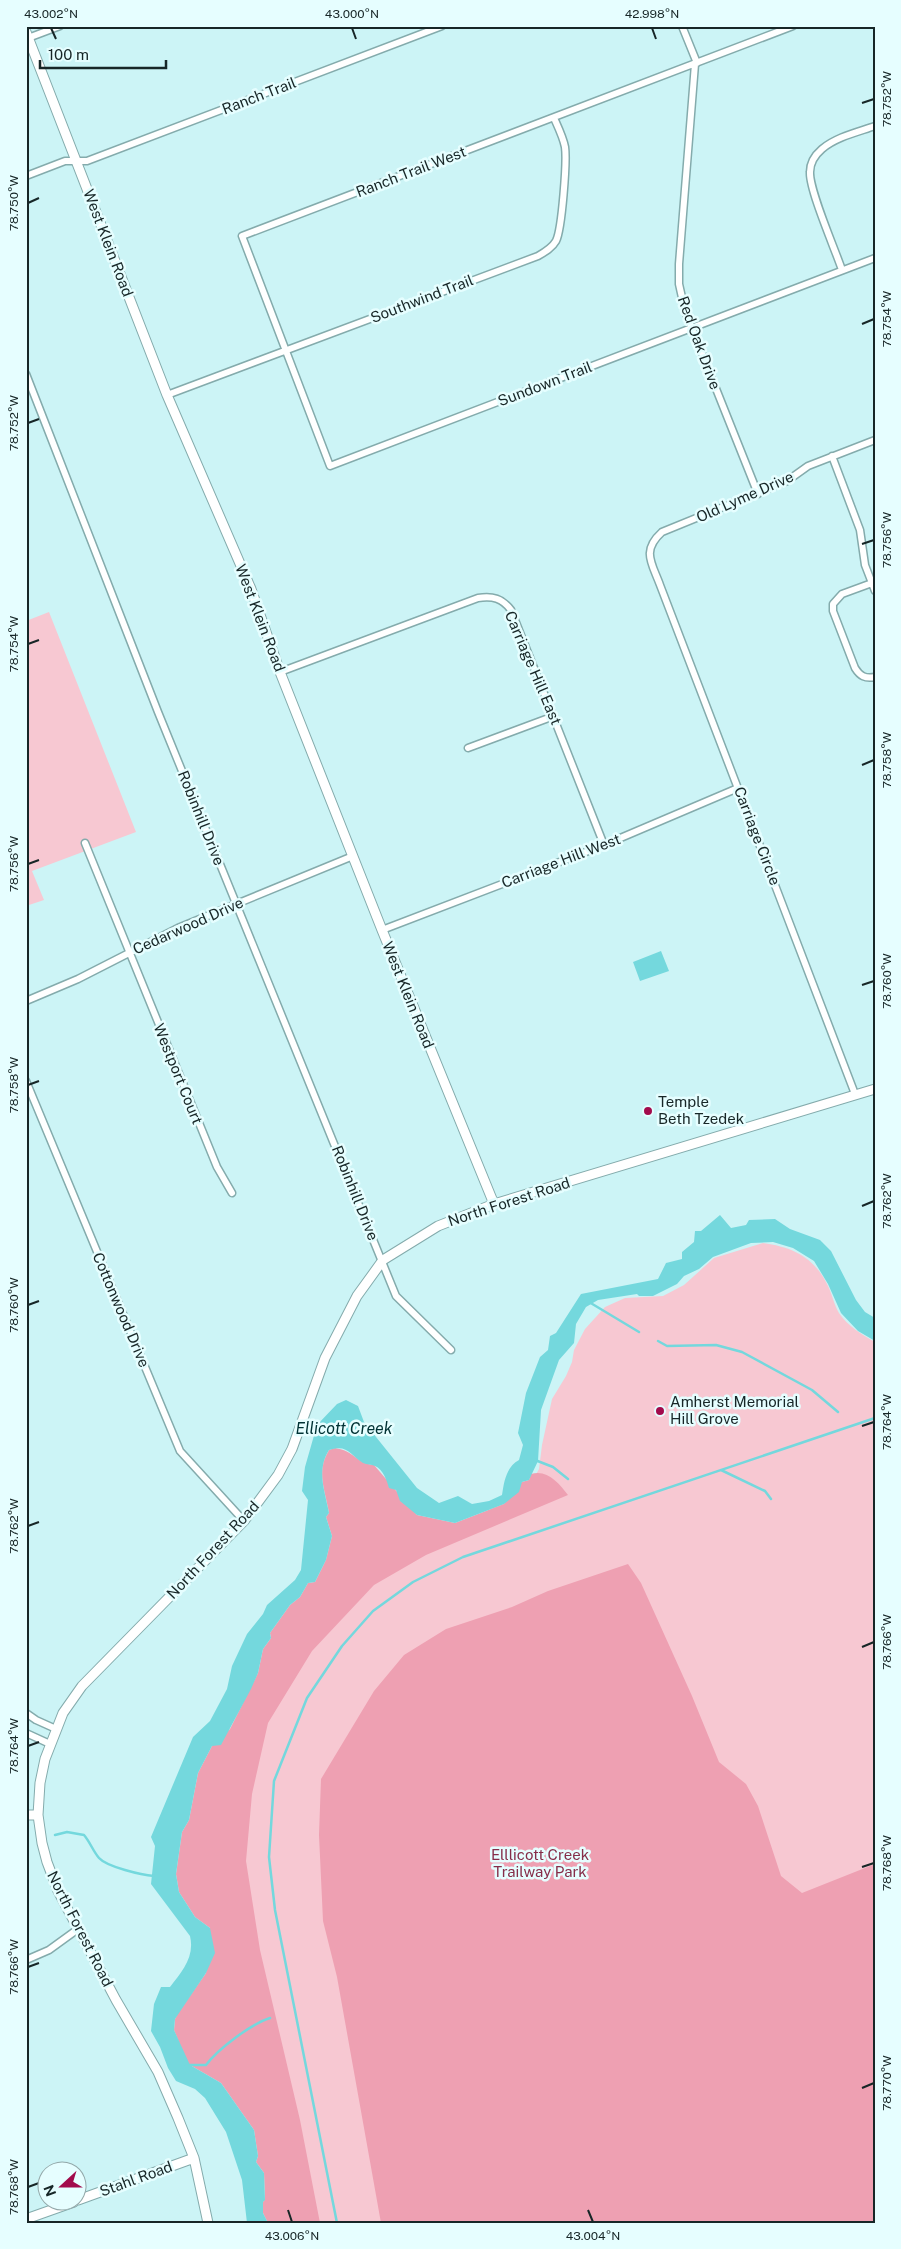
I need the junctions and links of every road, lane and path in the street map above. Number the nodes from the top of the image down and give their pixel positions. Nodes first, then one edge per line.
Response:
1 (60, 26) edge
2 (442, 26) edge
3 (682, 26) edge
4 (793, 26) edge
5 (27, 35) edge
6 (696, 64) junction
7 (554, 118) junction
8 (875, 126) edge
9 (76, 160) junction
10 (26, 176) edge
11 (875, 258) edge
12 (842, 270) junction
13 (691, 328) junction
14 (286, 351) junction
15 (26, 374) edge
16 (167, 395) junction
17 (875, 440) edge
18 (832, 456) junction
19 (758, 494) junction
20 (658, 579) joint
21 (872, 584) junction
22 (875, 591) edge
23 (280, 672) junction
24 (875, 677) edge
25 (554, 716) junction
26 (468, 748) dead end
27 (738, 788) junction
28 (85, 843) dead end
29 (604, 845) junction
30 (352, 856) junction
31 (236, 903) junction
32 (382, 930) junction
33 (128, 953) junction
34 (26, 1001) edge
35 (26, 1081) edge
36 (875, 1088) edge
37 (855, 1094) junction
38 (232, 1193) dead end
39 (494, 1204) junction
40 (382, 1260) junction
41 (451, 1350) dead end
42 (244, 1520) junction
43 (26, 1713) edge
44 (56, 1729) junction
45 (26, 1733) edge
46 (50, 1744) junction
47 (26, 1815) edge
48 (38, 1815) junction
49 (78, 1929) junction
50 (26, 1960) edge
51 (194, 2158) junction
52 (88, 2196) edge
53 (46, 2212) edge
54 (26, 2219) edge
55 (208, 2223) edge

1 - 5 street
2 - 9 street, Ranch Trail
3 - 6 street, Red Oak Drive
4 - 6 street, Ranch Trail West
5 - 9 street, West Klein Road
6 - 7 street, Ranch Trail West
6 - 13 street, Red Oak Drive
7 - 14 street, Southwind Trail
7 - 14 street, Ranch Trail West
8 - 12 street
9 - 10 street, Ranch Trail
9 - 16 street, West Klein Road
11 - 12 street, Sundown Trail
12 - 13 street, Sundown Trail
13 - 14 street, Sundown Trail
13 - 19 street, Red Oak Drive
14 - 16 street, Southwind Trail
15 - 31 street, Robinhill Drive
16 - 23 street, West Klein Road
17 - 18 street, Old Lyme Drive
18 - 19 street, Old Lyme Drive
18 - 21 street
19 - 20 street, Old Lyme Drive
20 - 27 street, Carriage Circle
21 - 22 street
21 - 24 street
23 - 25 street, Carriage Hill East
23 - 30 street, West Klein Road
25 - 26 street
25 - 29 street, Carriage Hill East
27 - 29 street, Carriage Hill West
27 - 37 street, Carriage Circle
28 - 33 street, Westport Court
29 - 32 street, Carriage Hill West
30 - 31 street, Cedarwood Drive
30 - 32 street, West Klein Road
31 - 33 street, Cedarwood Drive
31 - 40 street, Robinhill Drive
32 - 39 street, West Klein Road
33 - 34 street, Cedarwood Drive
33 - 38 street, Westport Court
35 - 42 street, Cottonwood Drive
36 - 37 street, North Forest Road
37 - 39 street, North Forest Road
39 - 40 street, North Forest Road
40 - 41 street, Robinhill Drive
40 - 42 street, North Forest Road
42 - 44 street, North Forest Road
43 - 44 street
44 - 46 street, North Forest Road
45 - 46 street
46 - 48 street, North Forest Road
47 - 48 street
48 - 49 street, North Forest Road
49 - 50 street
49 - 51 street, North Forest Road
51 - 52 street, Stahl Road
51 - 55 street, North Forest Road
53 - 54 street

